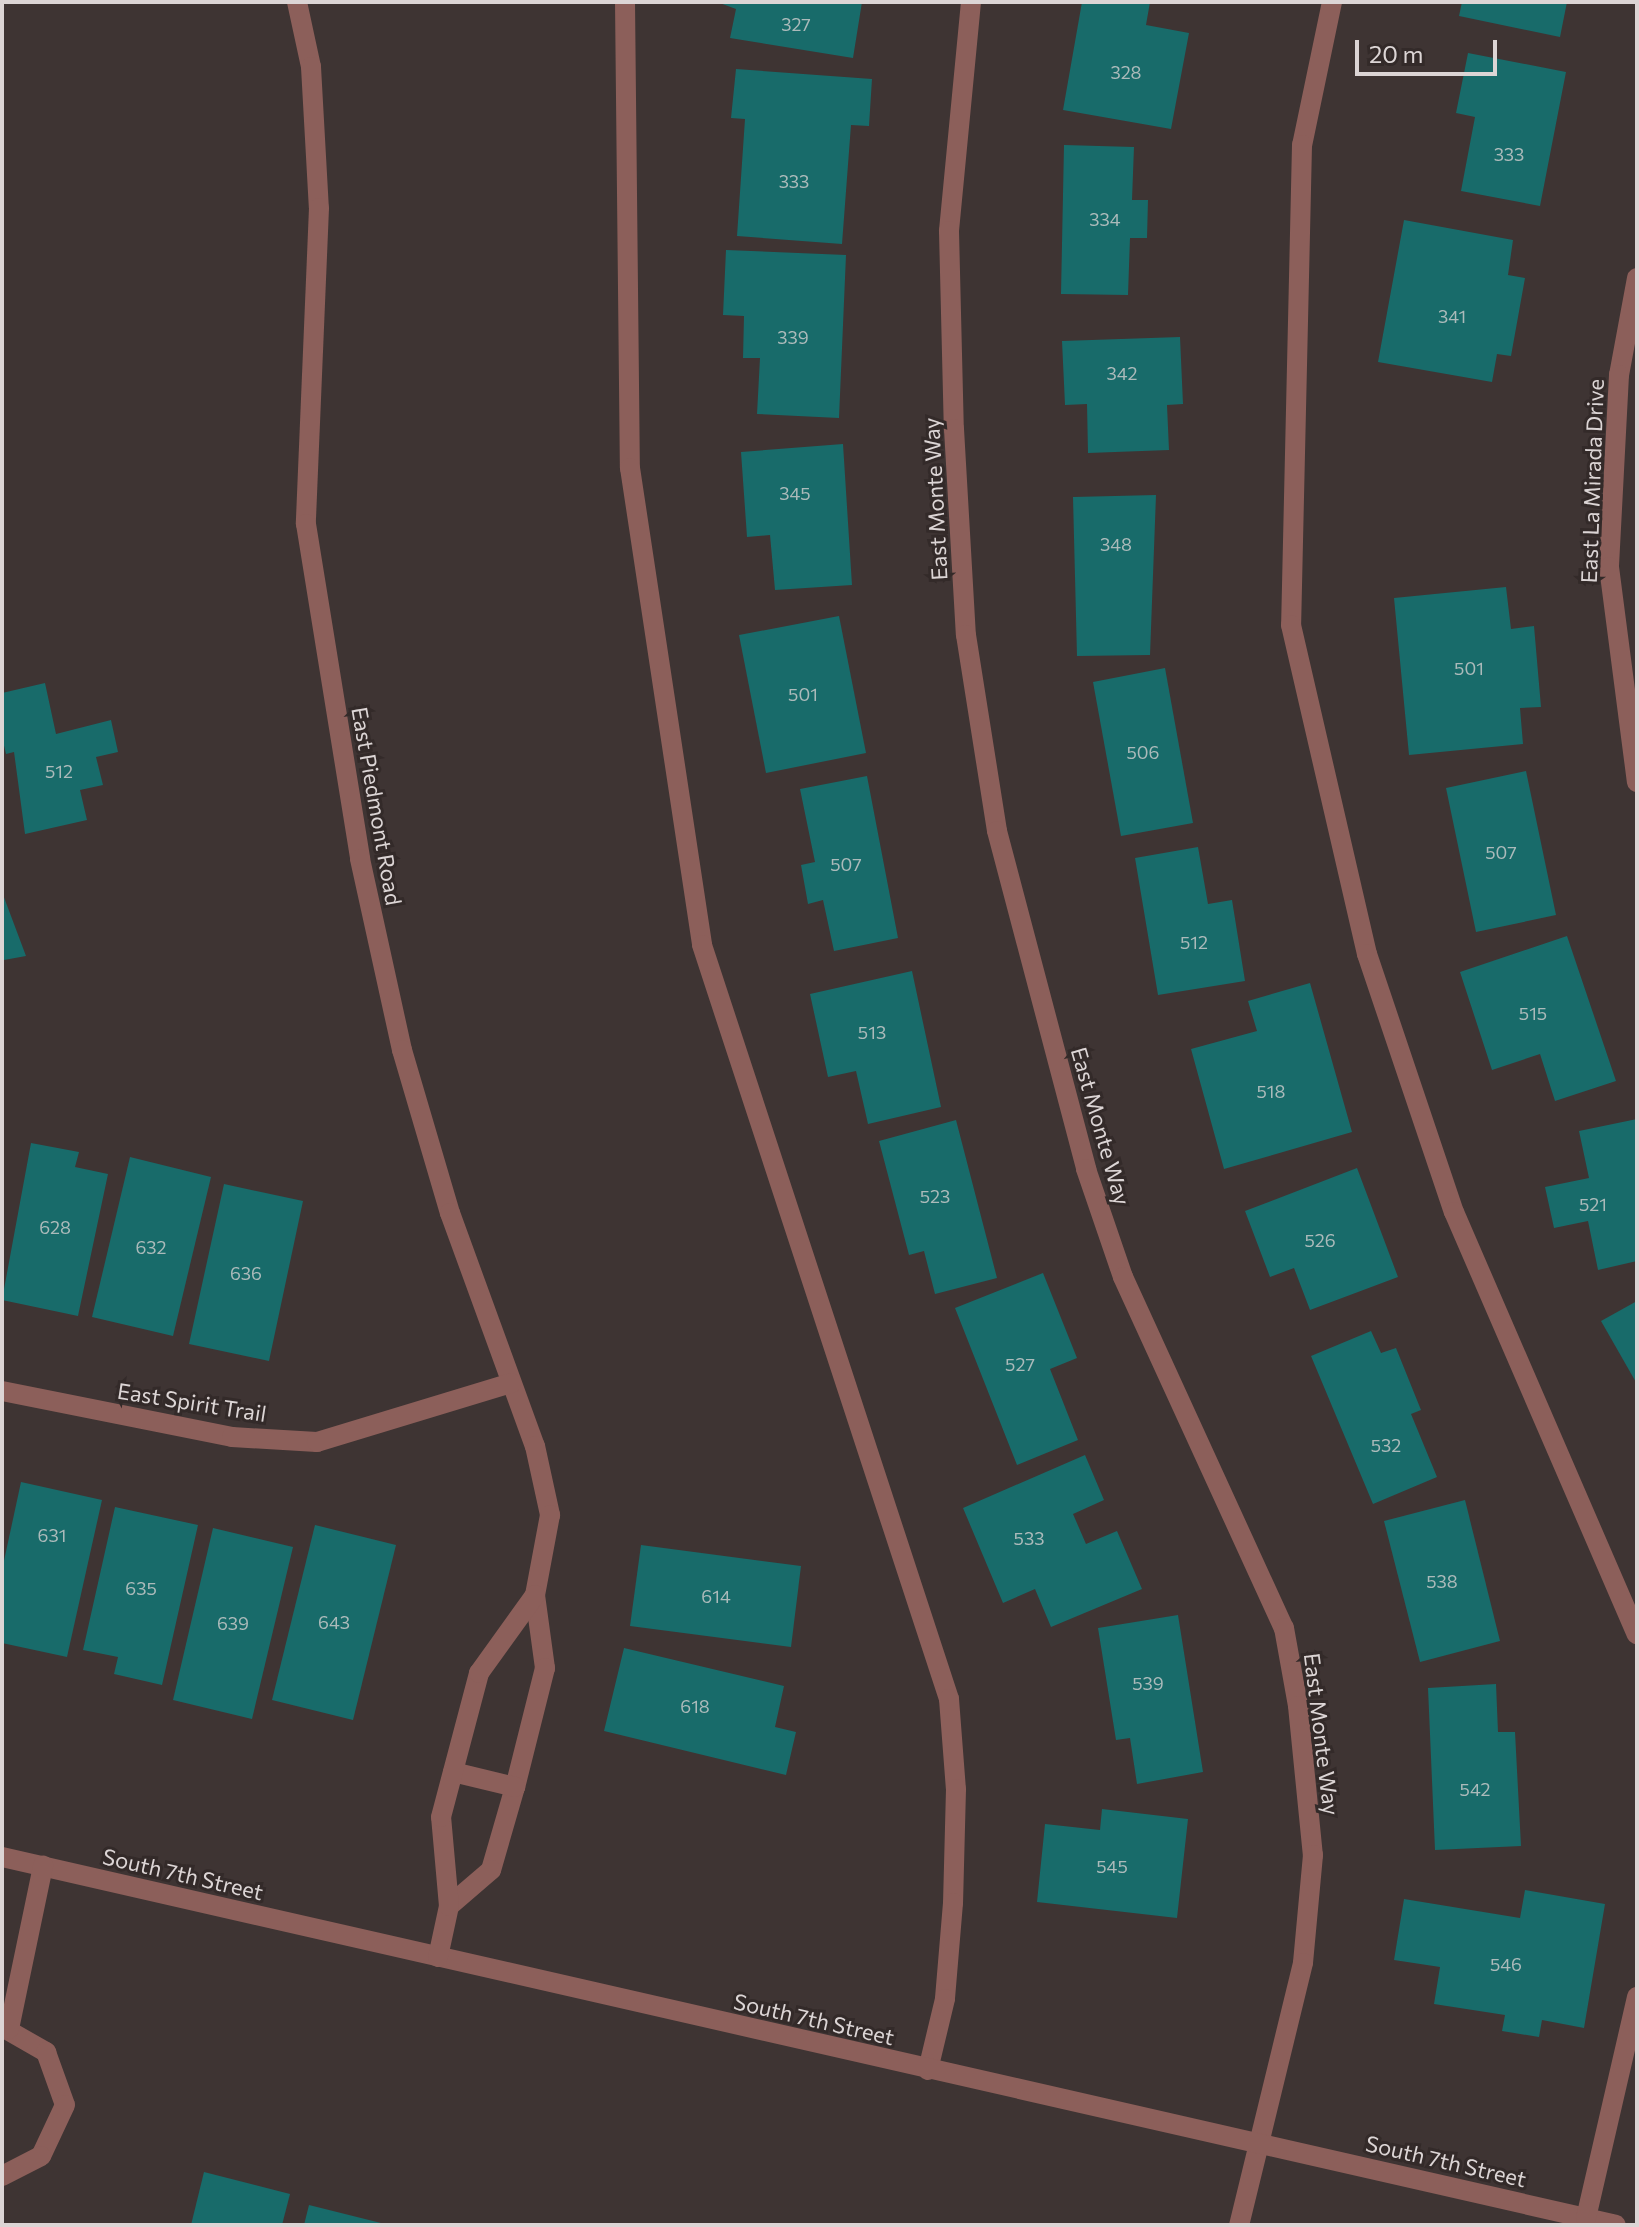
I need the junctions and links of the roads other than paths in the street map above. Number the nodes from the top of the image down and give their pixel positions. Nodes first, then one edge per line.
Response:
1 (297, 2) edge
2 (625, 2) edge
3 (971, 2) edge
4 (1332, 2) edge
5 (1637, 278) edge
6 (1637, 782) edge
7 (511, 1383) junction
8 (2, 1391) edge
9 (535, 1595) junction
10 (1637, 1634) edge
11 (453, 1772) junction
12 (515, 1787) junction
13 (2, 1857) edge
14 (43, 1866) junction
15 (449, 1906) junction
16 (438, 1957) junction
17 (1637, 1997) edge
18 (6, 2028) edge
19 (928, 2070) junction
20 (1259, 2144) junction
21 (2, 2176) edge
22 (1586, 2218) junction
23 (1239, 2225) edge
24 (1616, 2225) edge

1 - 7 street, East Piedmont Road
2 - 19 street
3 - 20 street, East Monte Way
4 - 10 street
5 - 6 street, East La Mirada Drive
7 - 8 street, East Spirit Trail
7 - 9 street, East Piedmont Road
9 - 11 street, East Piedmont Road
9 - 12 street, East Piedmont Road
11 - 12 street
11 - 15 street, East Piedmont Road
12 - 15 street, East Piedmont Road
13 - 14 street, South 7th Street
14 - 16 street, South 7th Street
14 - 18 street
15 - 16 street, East Piedmont Road
16 - 19 street, South 7th Street
17 - 22 street
18 - 21 street
19 - 20 street, South 7th Street
20 - 22 street, South 7th Street
20 - 23 street, East Monte Way
22 - 24 street, South 7th Street

